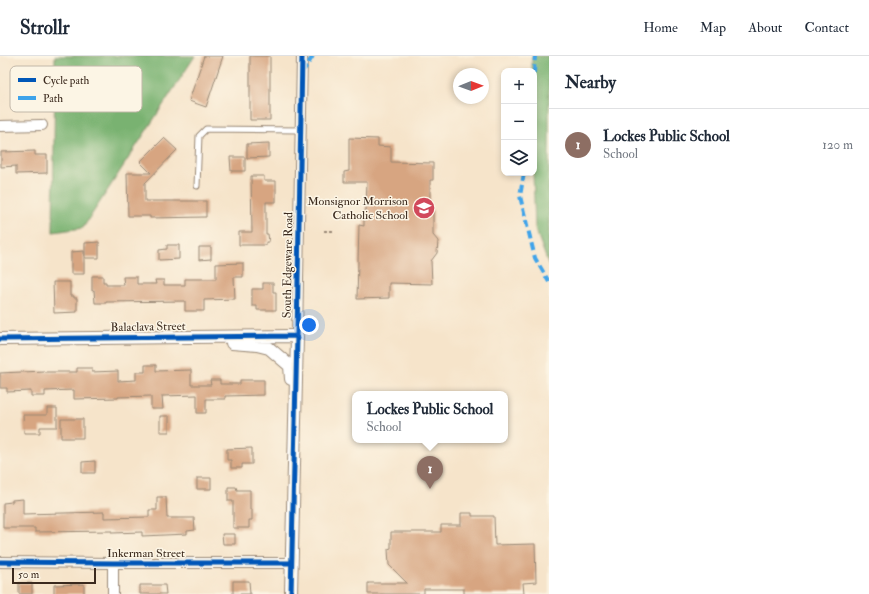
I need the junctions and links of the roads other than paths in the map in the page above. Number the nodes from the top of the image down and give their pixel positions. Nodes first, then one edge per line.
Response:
1 (302, 56) edge
2 (42, 125) dead end
3 (0, 126) edge
4 (300, 130) junction
5 (197, 186) dead end
6 (297, 336) junction
7 (191, 337) junction
8 (0, 339) edge
9 (295, 410) junction
10 (0, 562) edge
11 (113, 563) junction
12 (291, 563) junction
13 (113, 594) edge
14 (291, 594) edge

1 - 4 street, South Edgeware Road
2 - 3 street
4 - 5 lane
4 - 6 street, South Edgeware Road
6 - 7 street, Balaclava Street
6 - 9 street, South Edgeware Road
7 - 8 street, Balaclava Street
7 - 9 street
9 - 12 street, South Edgeware Road
10 - 11 street, Inkerman Street
11 - 12 street, Inkerman Street
11 - 13 street
12 - 14 street, South Edgeware Road

